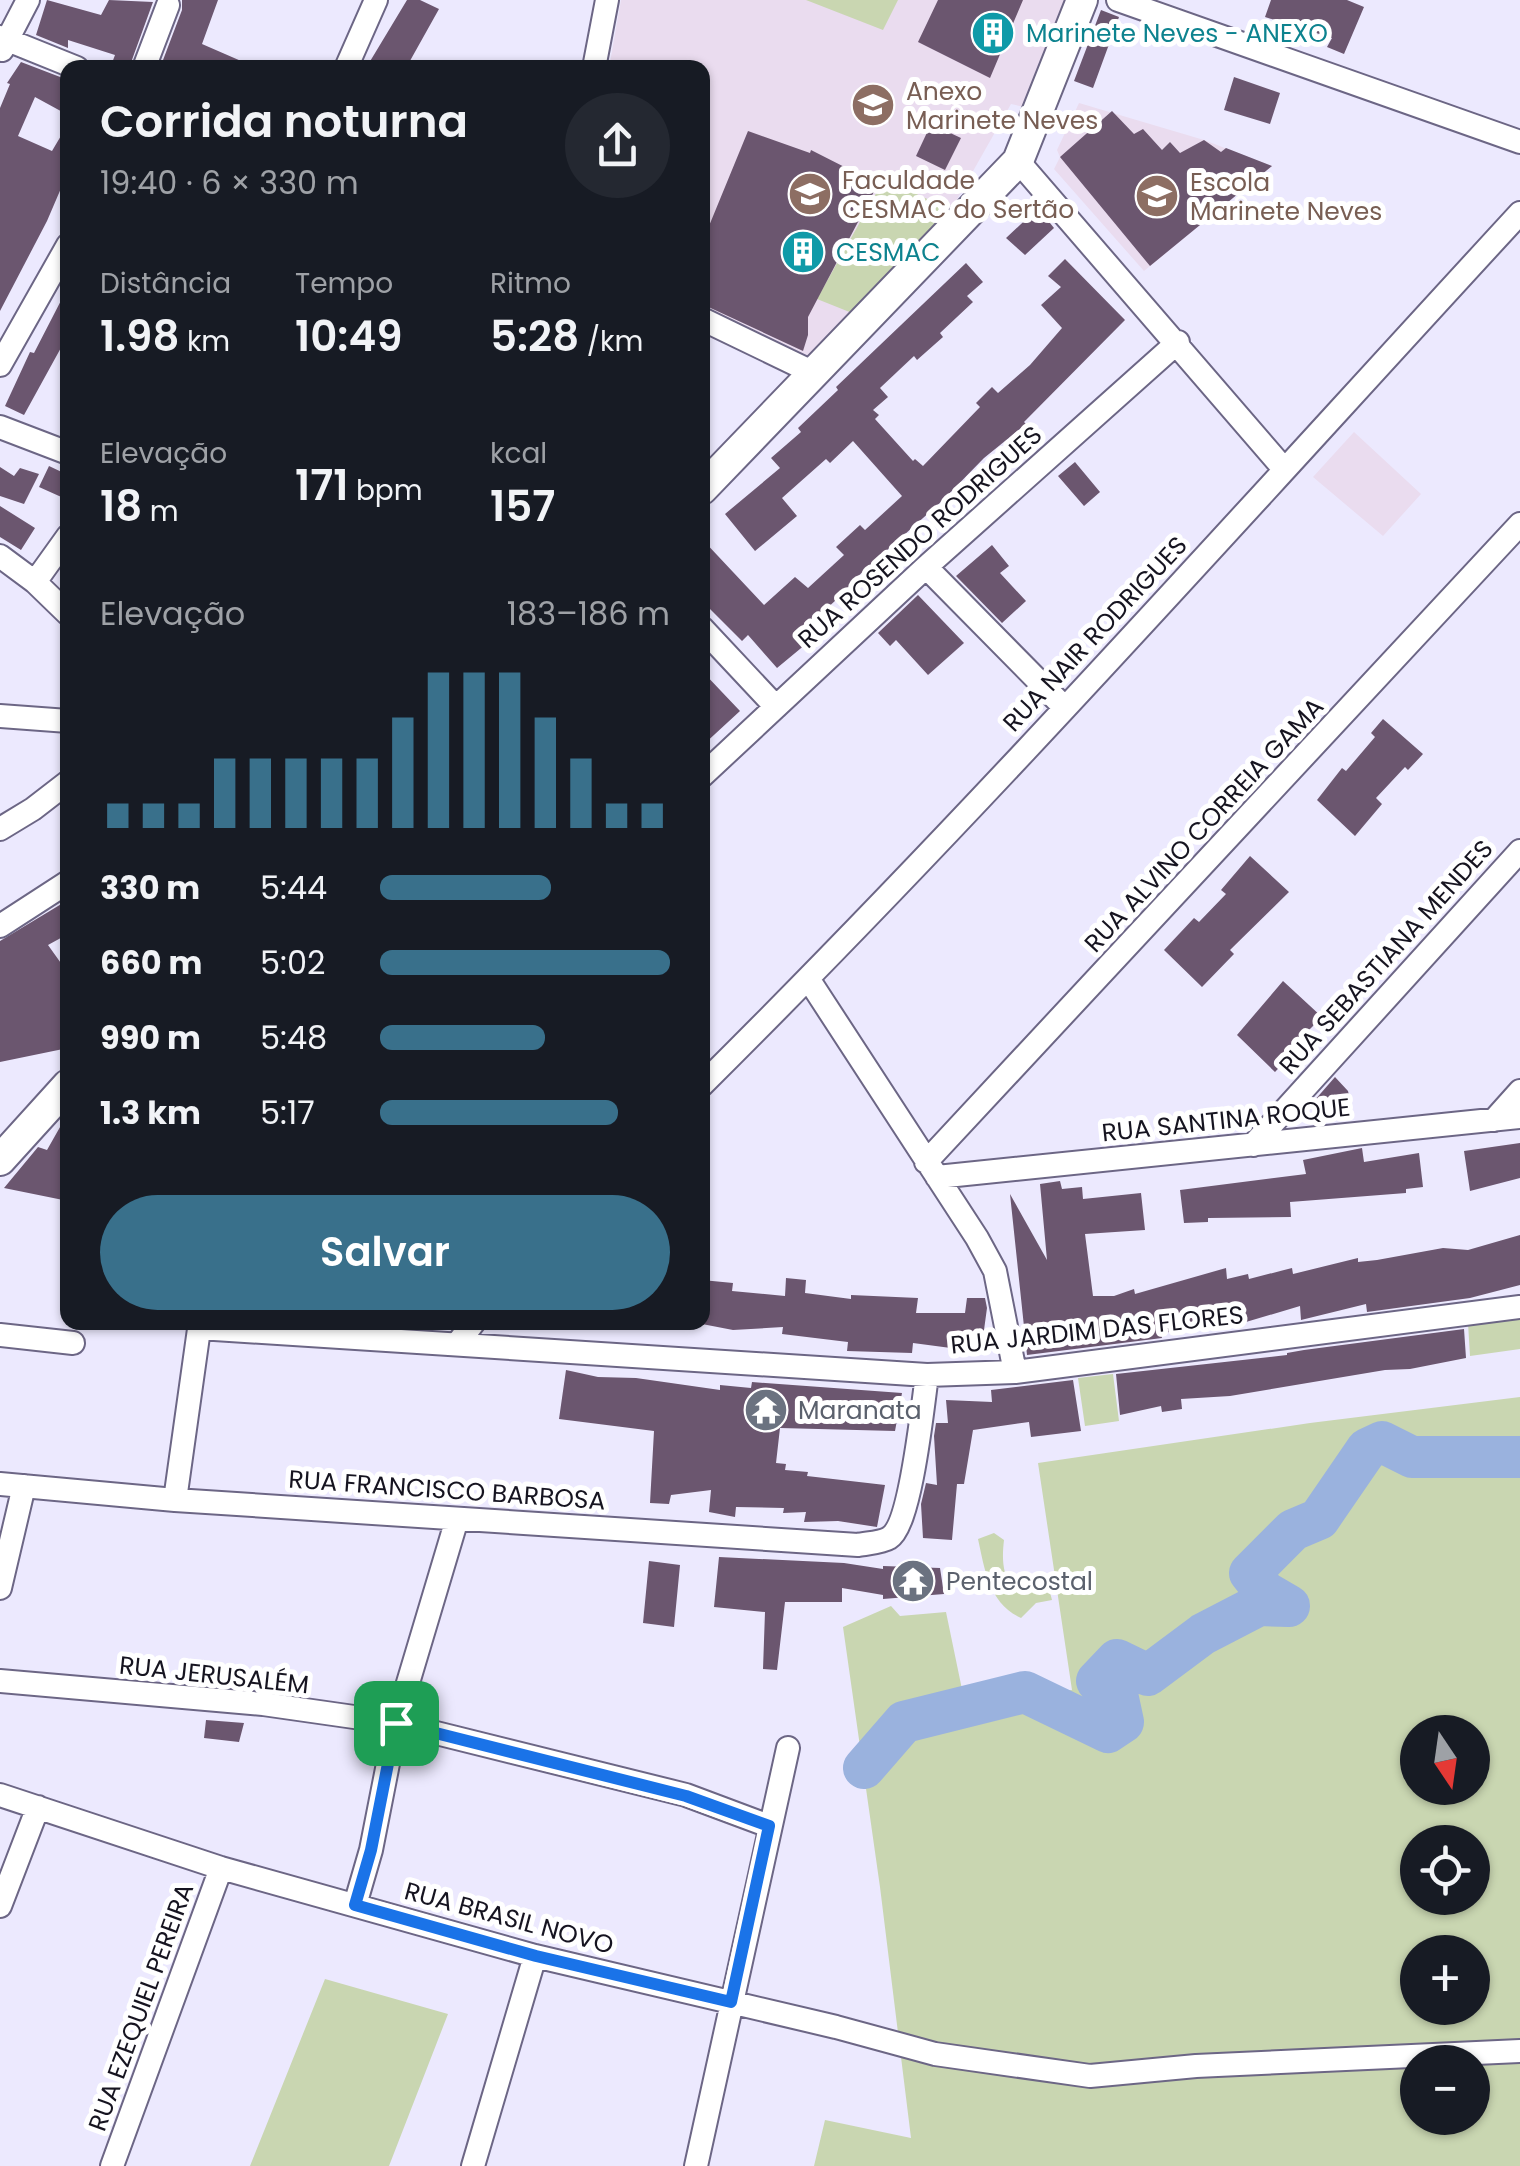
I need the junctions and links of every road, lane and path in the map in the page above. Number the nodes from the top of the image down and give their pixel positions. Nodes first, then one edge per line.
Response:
1 (28, 0) edge
2 (376, 0) edge
3 (607, 0) edge
4 (1082, 0) edge
5 (1118, 0) edge
6 (168, 5) dead end
7 (2, 43) edge
8 (147, 60) edge
9 (350, 60) edge
10 (596, 60) edge
11 (60, 62) edge
12 (1520, 142) edge
13 (1018, 161) junction
14 (1520, 214) edge
15 (60, 260) edge
16 (710, 323) edge
17 (1178, 342) junction
18 (0, 366) edge
19 (816, 374) junction
20 (0, 428) edge
21 (60, 450) edge
22 (1284, 469) junction
23 (710, 481) edge
24 (1520, 524) edge
25 (60, 548) edge
26 (0, 556) edge
27 (926, 567) junction
28 (36, 582) junction
29 (60, 606) edge
30 (710, 636) edge
31 (776, 706) junction
32 (1065, 708) junction
33 (0, 716) edge
34 (60, 721) edge
35 (710, 768) edge
36 (60, 788) edge
37 (0, 829) edge
38 (1520, 850) edge
39 (60, 887) edge
40 (0, 926) edge
41 (809, 980) junction
42 (710, 1077) edge
43 (1520, 1091) edge
44 (60, 1093) edge
45 (1520, 1117) edge
46 (1494, 1120) junction
47 (1253, 1145) junction
48 (0, 1160) edge
49 (931, 1170) junction
50 (1520, 1307) edge
51 (198, 1330) edge
52 (267, 1330) edge
53 (468, 1330) edge
54 (0, 1335) edge
55 (74, 1343) dead end
56 (457, 1344) junction
57 (1014, 1372) junction
58 (927, 1375) junction
59 (12, 1485) edge
60 (175, 1500) junction
61 (457, 1519) junction
62 (0, 1588) edge
63 (0, 1682) edge
64 (396, 1723) junction
65 (788, 1748) dead end
66 (0, 1796) edge
67 (38, 1807) junction
68 (769, 1826) junction
69 (221, 1868) junction
70 (355, 1905) junction
71 (0, 1906) edge
72 (536, 1956) junction
73 (731, 2002) junction
74 (1520, 2051) edge
75 (112, 2166) edge
76 (473, 2166) edge
77 (696, 2166) edge

1 - 7 street
2 - 9 street
3 - 10 street
4 - 13 street
5 - 12 street
6 - 8 street
7 - 11 street
13 - 17 street
13 - 19 street
14 - 22 street, RUA NAIR RODRIGUES
15 - 18 street
16 - 19 street
17 - 22 street
17 - 27 street, RUA ROSENDO RODRIGUES
19 - 23 street
20 - 21 street
22 - 32 street, RUA NAIR RODRIGUES
24 - 49 street, RUA ALVINO CORREIA GAMA
25 - 28 street
26 - 28 street
27 - 31 street, RUA ROSENDO RODRIGUES
27 - 32 street
28 - 29 street
30 - 31 street
31 - 35 street, RUA ROSENDO RODRIGUES
32 - 41 street, RUA NAIR RODRIGUES
33 - 34 street
36 - 37 street
38 - 47 street, RUA SEBASTIANA MENDES
39 - 40 street
41 - 42 street, RUA NAIR RODRIGUES
41 - 49 street
43 - 46 street
44 - 48 street
45 - 46 street, RUA SANTINA ROQUE
46 - 47 street, RUA SANTINA ROQUE
47 - 49 street, RUA SANTINA ROQUE
49 - 57 street
50 - 57 street, RUA JARDIM DAS FLORES
51 - 60 street
52 - 56 street, RUA JARDIM DAS FLORES
53 - 56 street
54 - 55 street
56 - 58 street, RUA JARDIM DAS FLORES
57 - 58 street, RUA JARDIM DAS FLORES
58 - 61 street, RUA FRANCISCO BARBOSA
59 - 60 street, RUA FRANCISCO BARBOSA
59 - 62 street
60 - 61 street, RUA FRANCISCO BARBOSA
61 - 64 street
63 - 64 street, RUA JERUSALÉM
64 - 68 street, RUA JERUSALÉM
64 - 70 street
65 - 68 street
66 - 67 street, RUA BRASIL NOVO
67 - 69 street, RUA BRASIL NOVO
67 - 71 street
68 - 73 street
69 - 70 street, RUA BRASIL NOVO
69 - 75 street, RUA EZEQUIEL PEREIRA
70 - 72 street, RUA BRASIL NOVO
72 - 73 street, RUA BRASIL NOVO
72 - 76 street
73 - 74 street, RUA BRASIL NOVO
73 - 77 street

